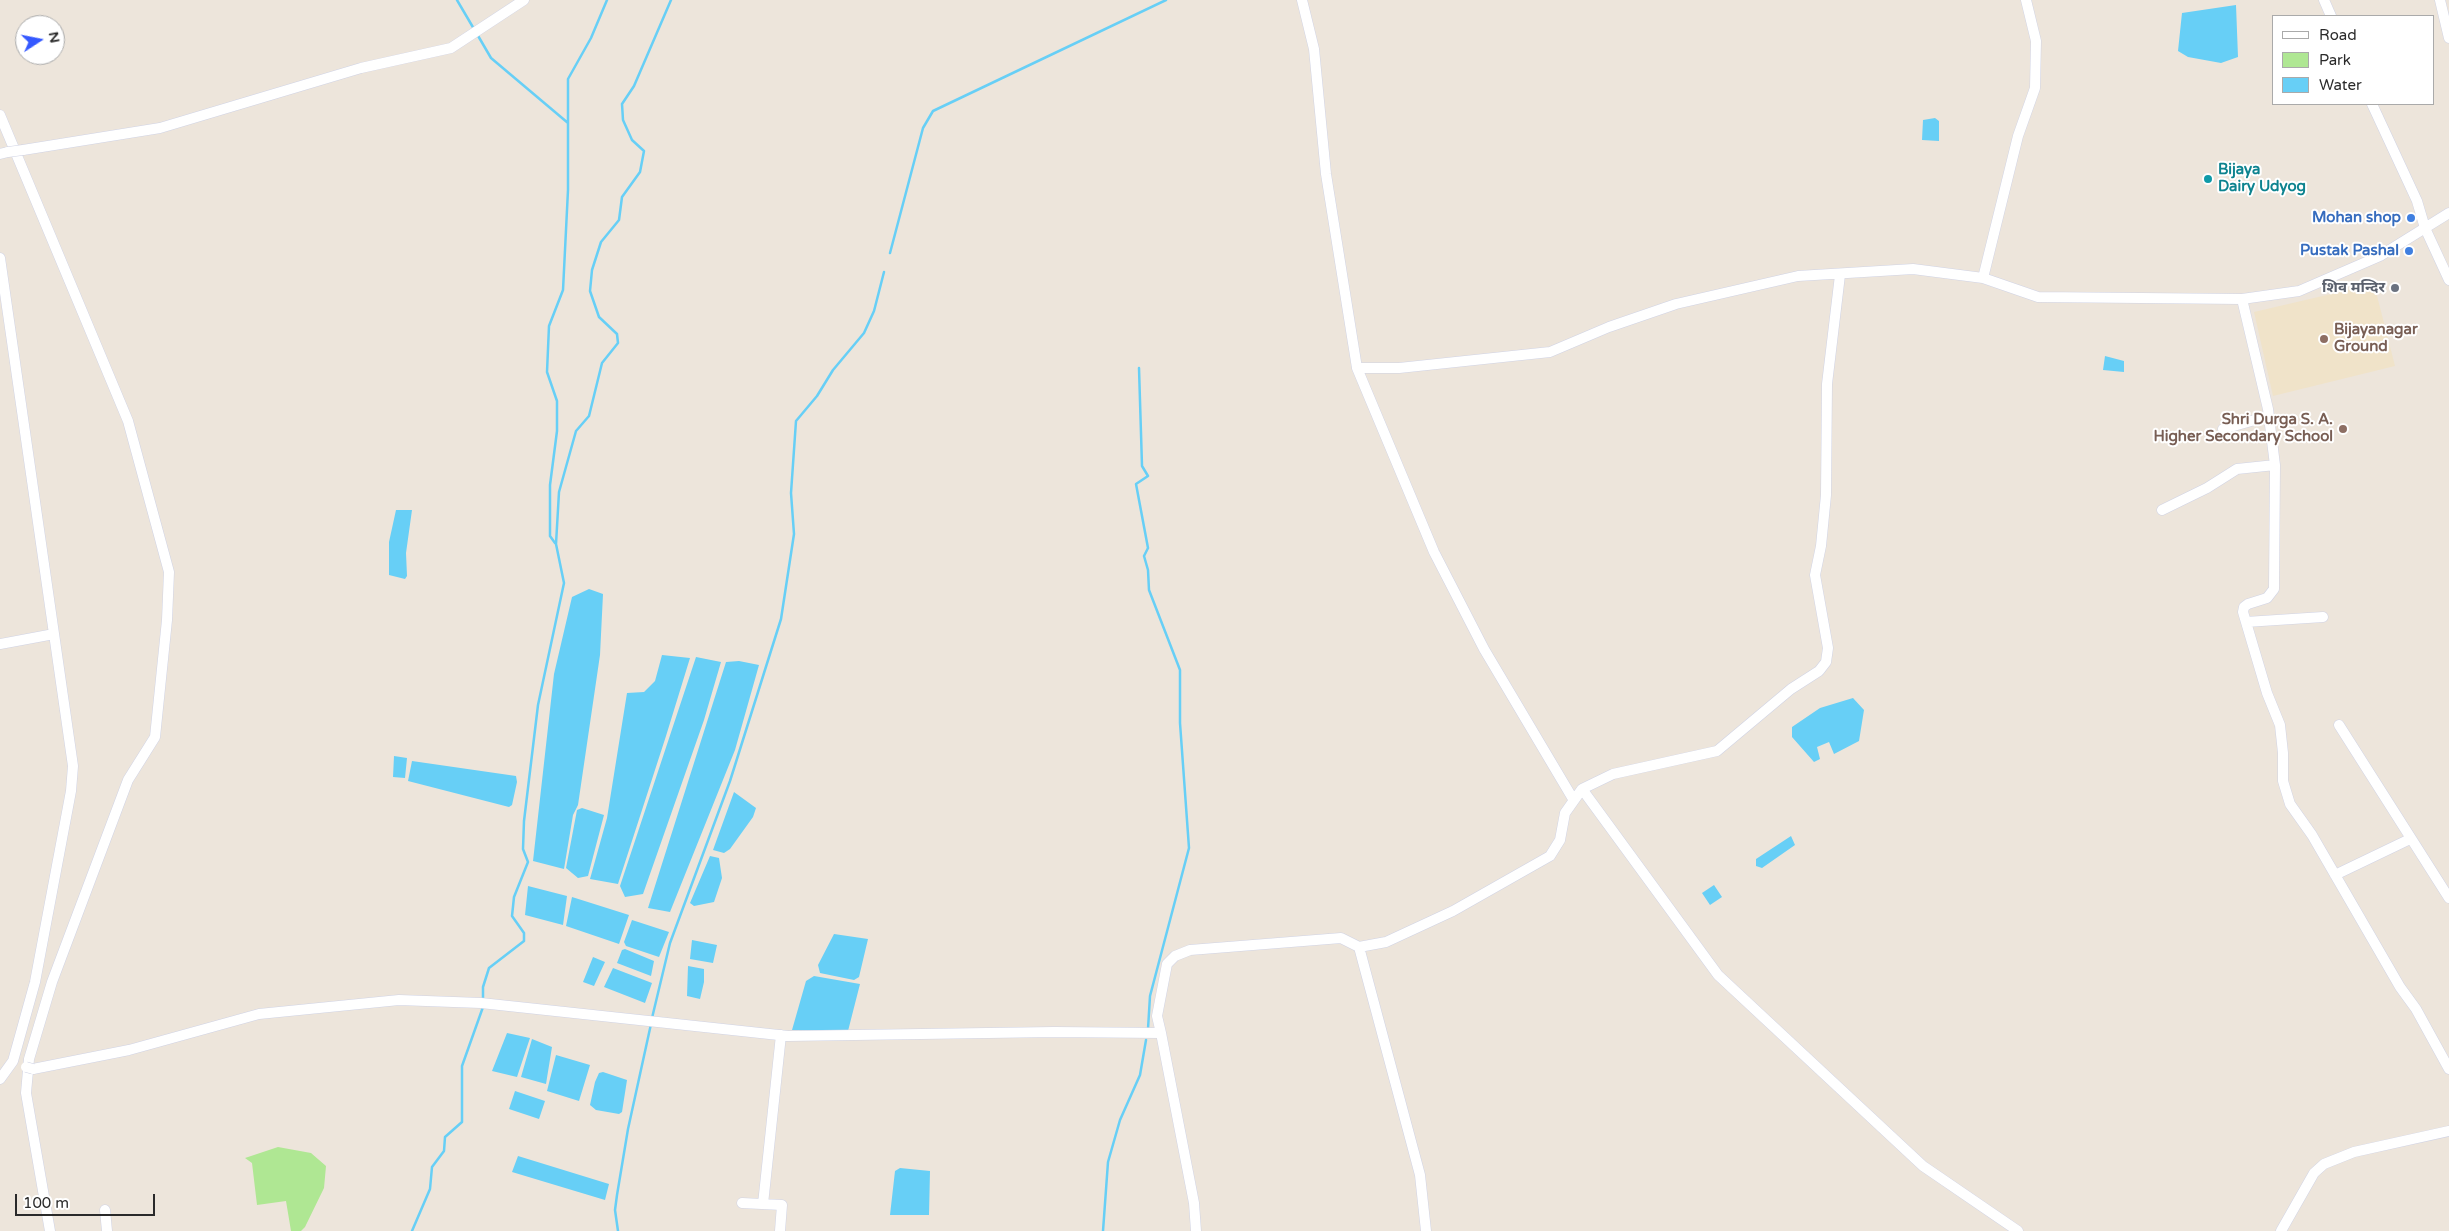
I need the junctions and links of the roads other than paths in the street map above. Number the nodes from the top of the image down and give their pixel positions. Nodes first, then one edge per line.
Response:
1 (524, 0) edge
2 (1302, 0) edge
3 (2026, 0) edge
4 (2324, 0) edge
5 (2440, 0) edge
6 (2331, 15) edge
7 (2449, 38) edge
8 (2372, 105) edge
9 (0, 115) edge
10 (4, 153) edge
11 (2449, 213) edge
12 (2425, 228) junction
13 (0, 258) edge
14 (1840, 275) junction
15 (1983, 278) junction
16 (2449, 280) edge
17 (2242, 299) junction
18 (1357, 368) junction
19 (2269, 416) junction
20 (2223, 429) dead end
21 (2275, 465) junction
22 (2162, 510) dead end
23 (2324, 616) dead end
24 (2246, 622) junction
25 (54, 634) junction
26 (0, 644) edge
27 (2339, 725) dead end
28 (1582, 789) junction
29 (1573, 799) junction
30 (2410, 839) junction
31 (2335, 874) junction
32 (2449, 898) edge
33 (1359, 947) junction
34 (1160, 1033) junction
35 (781, 1035) junction
36 (12, 1061) junction
37 (2449, 1069) edge
38 (0, 1079) edge
39 (2449, 1131) edge
40 (742, 1203) dead end
41 (763, 1204) junction
42 (105, 1210) dead end
43 (50, 1231) edge
44 (107, 1231) edge
45 (780, 1231) edge
46 (1196, 1231) edge
47 (1426, 1231) edge
48 (2018, 1231) edge
49 (2281, 1231) edge

1 - 10 street, bridge
2 - 18 street
3 - 15 street
4 - 6 street
5 - 7 street
8 - 12 street
9 - 43 street
11 - 12 street
12 - 16 street
12 - 17 street
13 - 25 street
14 - 15 street
14 - 18 street
14 - 28 street
15 - 17 street
17 - 19 street
18 - 29 street
19 - 20 street
19 - 21 street
21 - 22 street
21 - 24 street
23 - 24 street
24 - 31 street
25 - 26 street
25 - 36 street
27 - 30 street
28 - 29 street
28 - 48 street
29 - 33 street
30 - 31 street
30 - 32 street
31 - 37 street
33 - 34 street
33 - 47 street
34 - 35 street
34 - 46 street
35 - 36 street
35 - 41 street
36 - 38 street
39 - 49 street
40 - 41 street
41 - 45 street
42 - 44 street

